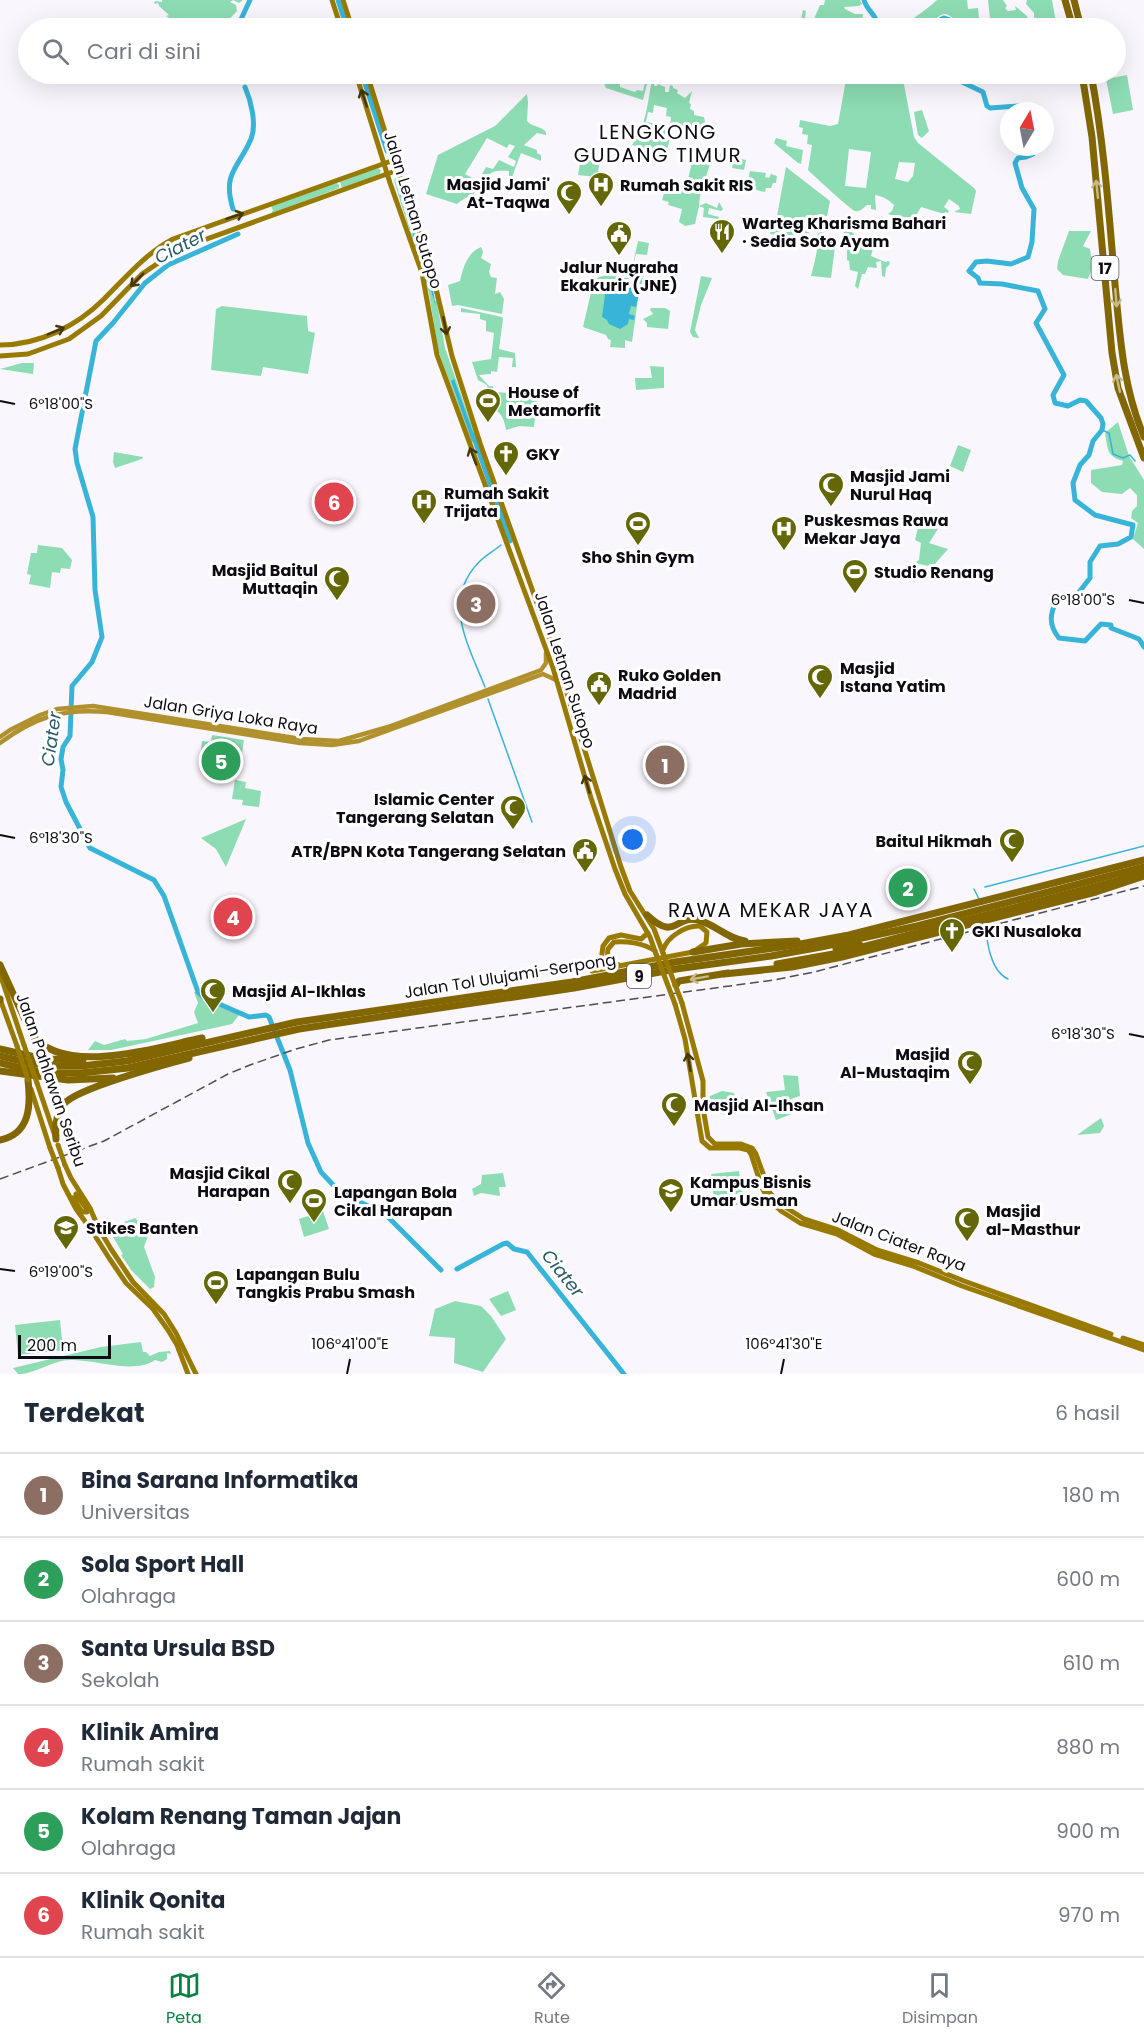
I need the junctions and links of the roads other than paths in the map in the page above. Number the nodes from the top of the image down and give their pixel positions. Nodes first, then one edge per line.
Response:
1 (332, 0) edge
2 (343, 0) edge
3 (1065, 0) edge
4 (1074, 0) edge
5 (338, 18) edge
6 (349, 18) edge
7 (1070, 18) edge
8 (1078, 18) edge
9 (359, 84) edge
10 (370, 84) edge
11 (1084, 84) edge
12 (1093, 84) edge
13 (392, 152) junction
14 (382, 153) junction
15 (394, 160) junction
16 (385, 164) junction
17 (398, 170) junction
18 (388, 173) junction
19 (401, 180) junction
20 (390, 183) junction
21 (324, 186) junction
22 (324, 196) junction
23 (263, 206) junction
24 (266, 218) junction
25 (173, 239) junction
26 (179, 249) junction
27 (0, 345) edge
28 (0, 357) edge
29 (1144, 436) edge
30 (1144, 458) edge
31 (546, 651) junction
32 (556, 680) junction
33 (58, 711) junction
34 (398, 725) junction
35 (0, 737) edge
36 (0, 743) edge
37 (601, 802) junction
38 (593, 805) junction
39 (1144, 860) edge
40 (1144, 869) edge
41 (1144, 878) edge
42 (976, 906) junction
43 (998, 907) junction
44 (647, 915) junction
45 (940, 932) junction
46 (648, 933) junction
47 (849, 935) junction
48 (761, 942) junction
49 (693, 952) junction
50 (659, 953) junction
51 (771, 956) junction
52 (0, 965) edge
53 (623, 965) junction
54 (724, 974) junction
55 (0, 975) edge
56 (675, 985) junction
57 (0, 999) edge
58 (298, 1025) junction
59 (266, 1030) junction
60 (0, 1049) edge
61 (136, 1053) junction
62 (0, 1056) edge
63 (0, 1063) edge
64 (699, 1068) junction
65 (0, 1071) edge
66 (139, 1073) junction
67 (28, 1080) junction
68 (692, 1081) junction
69 (0, 1140) edge
70 (57, 1142) junction
71 (71, 1178) junction
72 (66, 1190) junction
73 (765, 1193) junction
74 (762, 1203) dead end
75 (843, 1235) junction
76 (108, 1251) junction
77 (134, 1287) junction
78 (1144, 1348) edge
79 (188, 1374) edge
80 (196, 1374) edge

1 - 5 main road
2 - 6 main road
3 - 7 highway
4 - 8 highway
14 -> 9 main road, Jalan Letnan Sutopo
10 - 13 main road, Jalan Letnan Sutopo
30 -> 11 highway, 17
12 -> 29 highway, 17
13 - 14 main road
13 - 15 main road, Jalan Letnan Sutopo
14 - 16 main road, Jalan Letnan Sutopo
15 - 16 main road
15 - 17 main road, Jalan Letnan Sutopo
16 - 18 main road, Jalan Letnan Sutopo
16 - 21 main road
17 - 18 main road
17 - 19 main road, Jalan Letnan Sutopo
18 - 20 main road, Jalan Letnan Sutopo
18 - 22 main road
19 - 20 main road
19 -> 37 main road, Jalan Letnan Sutopo
31 -> 20 main road, Jalan Letnan Sutopo
21 - 22 main road
21 - 23 main road
22 - 24 main road
23 - 24 main road
25 -> 23 main road
24 - 26 main road
25 - 26 main road
27 -> 25 main road
26 -> 28 main road
31 - 32 main road, Jalan Letnan Sutopo
31 - 34 main road, Jalan Griya Loka Raya
32 - 34 main road, Jalan Griya Loka Raya
38 -> 32 main road, Jalan Letnan Sutopo
33 - 34 main road, Jalan Griya Loka Raya
33 - 35 main road, Jalan Griya Loka Raya
33 - 36 main road, Jalan Griya Loka Raya
37 - 38 main road
37 - 44 main road, Jalan Letnan Sutopo
38 - 46 main road, Jalan Letnan Sutopo
39 - 43 highway, Jalan Tol Ulujami–Serpong / 9
40 - 43 highway
41 - 43 highway
42 - 43 highway, Jalan Tol Ulujami–Serpong / 9
42 - 47 highway, Jalan Tol Ulujami–Serpong / 9
42 - 51 highway, Jalan Tol Ulujami–Serpong / 9
43 - 45 highway, bridge
43 - 54 highway, bridge
44 - 48 highway
44 - 50 main road, Jalan Letnan Sutopo
45 - 51 highway
45 - 54 highway
46 - 50 main road
46 - 53 main road
47 - 48 highway
47 - 58 highway, Jalan Tol Ulujami–Serpong / 9
48 - 49 highway
49 - 50 main road
49 - 53 main road
50 - 53 main road
50 - 56 main road, bridge
68 -> 50 main road, bridge
51 - 58 highway, Jalan Tol Ulujami–Serpong / 9
52 - 61 highway
54 -> 56 highway
55 - 70 main road, Jalan Pahlawan Seribu, bridge
56 - 64 main road, bridge
57 - 67 main road, Jalan Pahlawan Seribu, bridge
58 - 59 highway, Jalan Tol Ulujami–Serpong / 9
59 - 61 highway
59 - 62 highway
59 - 63 highway
59 - 66 highway
60 - 61 highway
64 - 68 main road
64 - 75 main road, Jalan Ciater Raya
65 - 66 highway
66 - 70 highway
67 - 69 highway
67 - 72 main road, Jalan Pahlawan Seribu, bridge
68 - 73 main road, Jalan Ciater Raya
70 - 71 main road, Jalan Pahlawan Seribu, bridge
71 - 72 main road
71 - 76 main road, Jalan Pahlawan Seribu
72 - 76 main road, Jalan Pahlawan Seribu
73 - 74 main road
73 - 75 main road, Jalan Ciater Raya
75 - 78 main road, Jalan Ciater Raya
76 - 77 main road, Jalan Pahlawan Seribu
77 - 79 main road, Jalan Pahlawan Seribu
77 - 80 main road, Jalan Pahlawan Seribu

